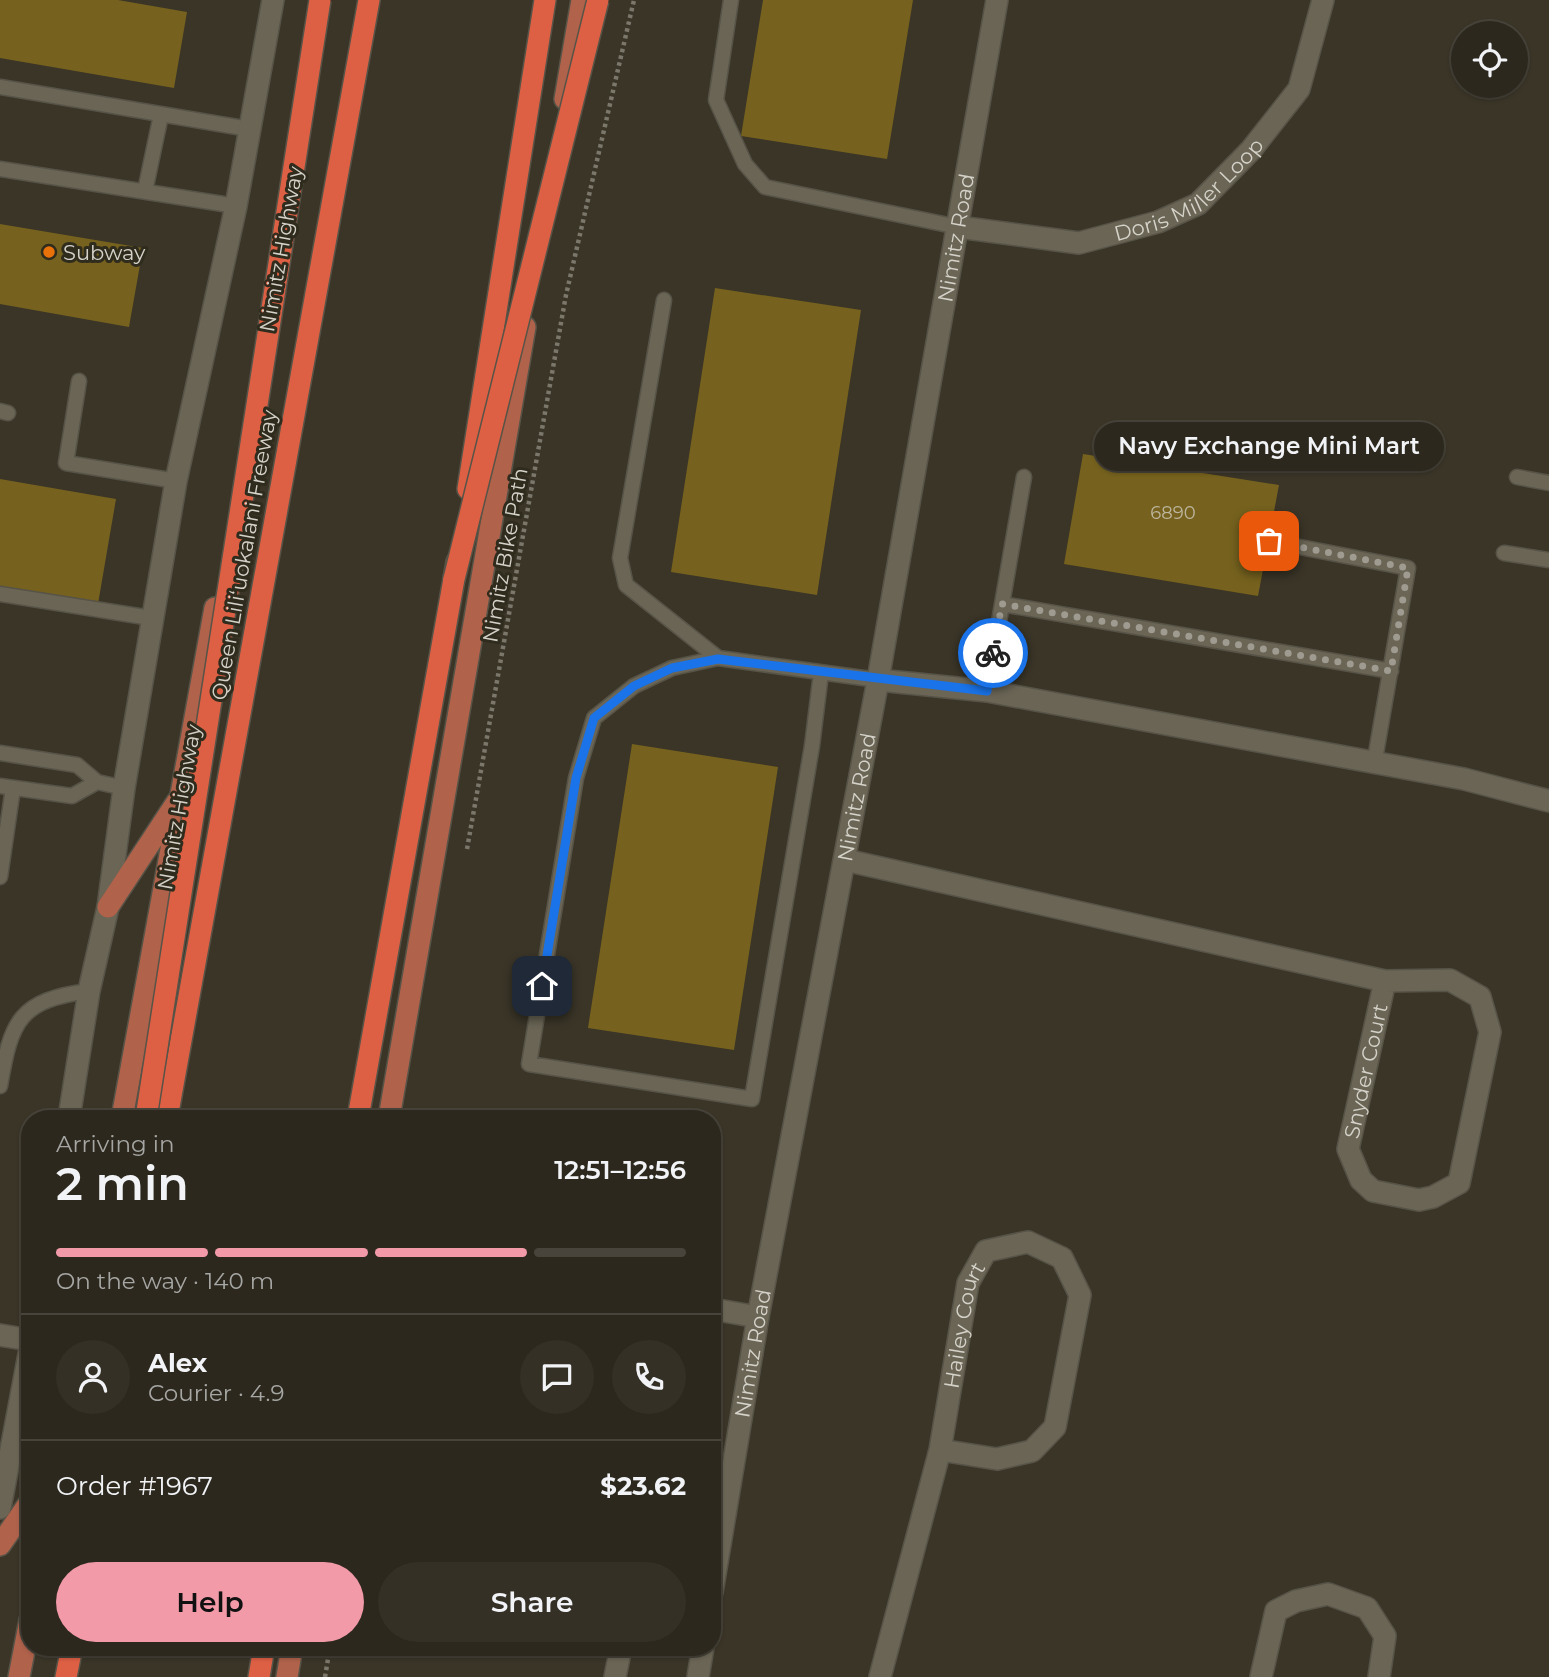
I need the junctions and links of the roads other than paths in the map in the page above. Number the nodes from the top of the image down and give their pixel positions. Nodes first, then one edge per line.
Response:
1 (273, 0) edge
2 (320, 0) edge
3 (326, 0) edge
4 (369, 0) edge
5 (545, 0) edge
6 (582, 0) edge
7 (598, 0) edge
8 (731, 0) edge
9 (997, 0) edge
10 (1323, 0) edge
11 (0, 87) edge
12 (161, 115) junction
13 (250, 129) junction
14 (0, 169) edge
15 (145, 191) junction
16 (236, 206) junction
17 (958, 227) junction
18 (664, 300) dead end
19 (79, 382) dead end
20 (1024, 477) dead end
21 (1517, 477) dead end
22 (176, 481) junction
23 (1549, 483) edge
24 (1269, 541) dead end
25 (1504, 553) dead end
26 (1549, 560) edge
27 (454, 579) junction
28 (0, 594) edge
29 (1002, 604) junction
30 (151, 618) junction
31 (718, 659) junction
32 (1391, 671) junction
33 (821, 673) junction
34 (878, 680) junction
35 (987, 691) junction
36 (0, 753) edge
37 (1374, 765) junction
38 (97, 782) junction
39 (7, 787) edge
40 (124, 788) junction
41 (182, 794) junction
42 (1549, 801) edge
43 (845, 860) junction
44 (0, 877) edge
45 (108, 907) junction
46 (1385, 981) junction
47 (89, 991) junction
48 (134, 1055) junction
49 (0, 1086) edge
50 (70, 1110) edge
51 (124, 1110) edge
52 (136, 1110) edge
53 (147, 1110) edge
54 (168, 1110) edge
55 (359, 1110) edge
56 (390, 1110) edge
57 (721, 1311) edge
58 (758, 1317) junction
59 (0, 1335) edge
60 (21, 1338) edge
61 (21, 1397) edge
62 (940, 1450) junction
63 (0, 1508) edge
64 (21, 1515) edge
65 (721, 1537) edge
66 (0, 1545) edge
67 (23, 1656) edge
68 (62, 1656) edge
69 (70, 1656) edge
70 (262, 1656) edge
71 (290, 1656) edge
72 (619, 1656) edge
73 (702, 1656) edge
74 (19, 1677) edge
75 (58, 1677) edge
76 (66, 1677) edge
77 (258, 1677) edge
78 (287, 1677) edge
79 (615, 1677) edge
80 (698, 1677) edge
81 (880, 1677) edge
82 (1261, 1677) edge
83 (1379, 1677) edge

1 - 13 street
2 - 53 highway, bridge
3 - 41 main road, Nimitz Highway
4 - 54 highway, Queen Liliʻuokalani Freeway
5 - 27 highway, bridge
6 - 56 main road
7 - 27 highway, bridge
8 - 17 lane
9 - 17 street, Nimitz Road
10 - 17 street, Doris Miller Loop
11 - 12 lane
12 - 13 lane
12 - 15 lane
13 - 16 street
14 - 15 lane
15 - 16 lane
16 - 22 street
17 - 34 street, Nimitz Road
18 - 31 lane
19 - 22 lane
20 - 29 lane
21 - 23 lane
22 - 30 street
24 - 32 lane
25 - 26 lane
27 - 55 highway
28 - 30 lane
29 - 32 lane
29 - 35 lane
30 - 40 street
31 - 33 lane
31 - 33 lane
32 - 37 lane
33 - 34 lane
34 - 35 street
34 - 43 street, Nimitz Road
35 - 37 street
36 - 38 lane
37 - 42 street
38 - 39 lane
38 - 40 lane
39 - 44 lane
40 - 45 street
41 - 45 main road
41 - 48 main road, Nimitz Highway
43 - 46 street, Snyder Court
43 - 58 street, Nimitz Road
45 - 47 street
46 - 46 street, Snyder Court
47 - 49 lane
47 - 50 street
48 - 51 main road, Nimitz Highway
48 - 52 main road
57 - 58 street
58 - 65 street, Nimitz Road
59 - 60 street
61 - 63 street
62 - 62 street, Hailey Court
62 - 81 street, Hailey Court
64 - 66 main road
67 - 74 main road
68 - 75 highway
69 - 76 highway
70 - 77 highway
71 - 78 main road
72 - 79 street
73 - 80 street
82 - 83 street

